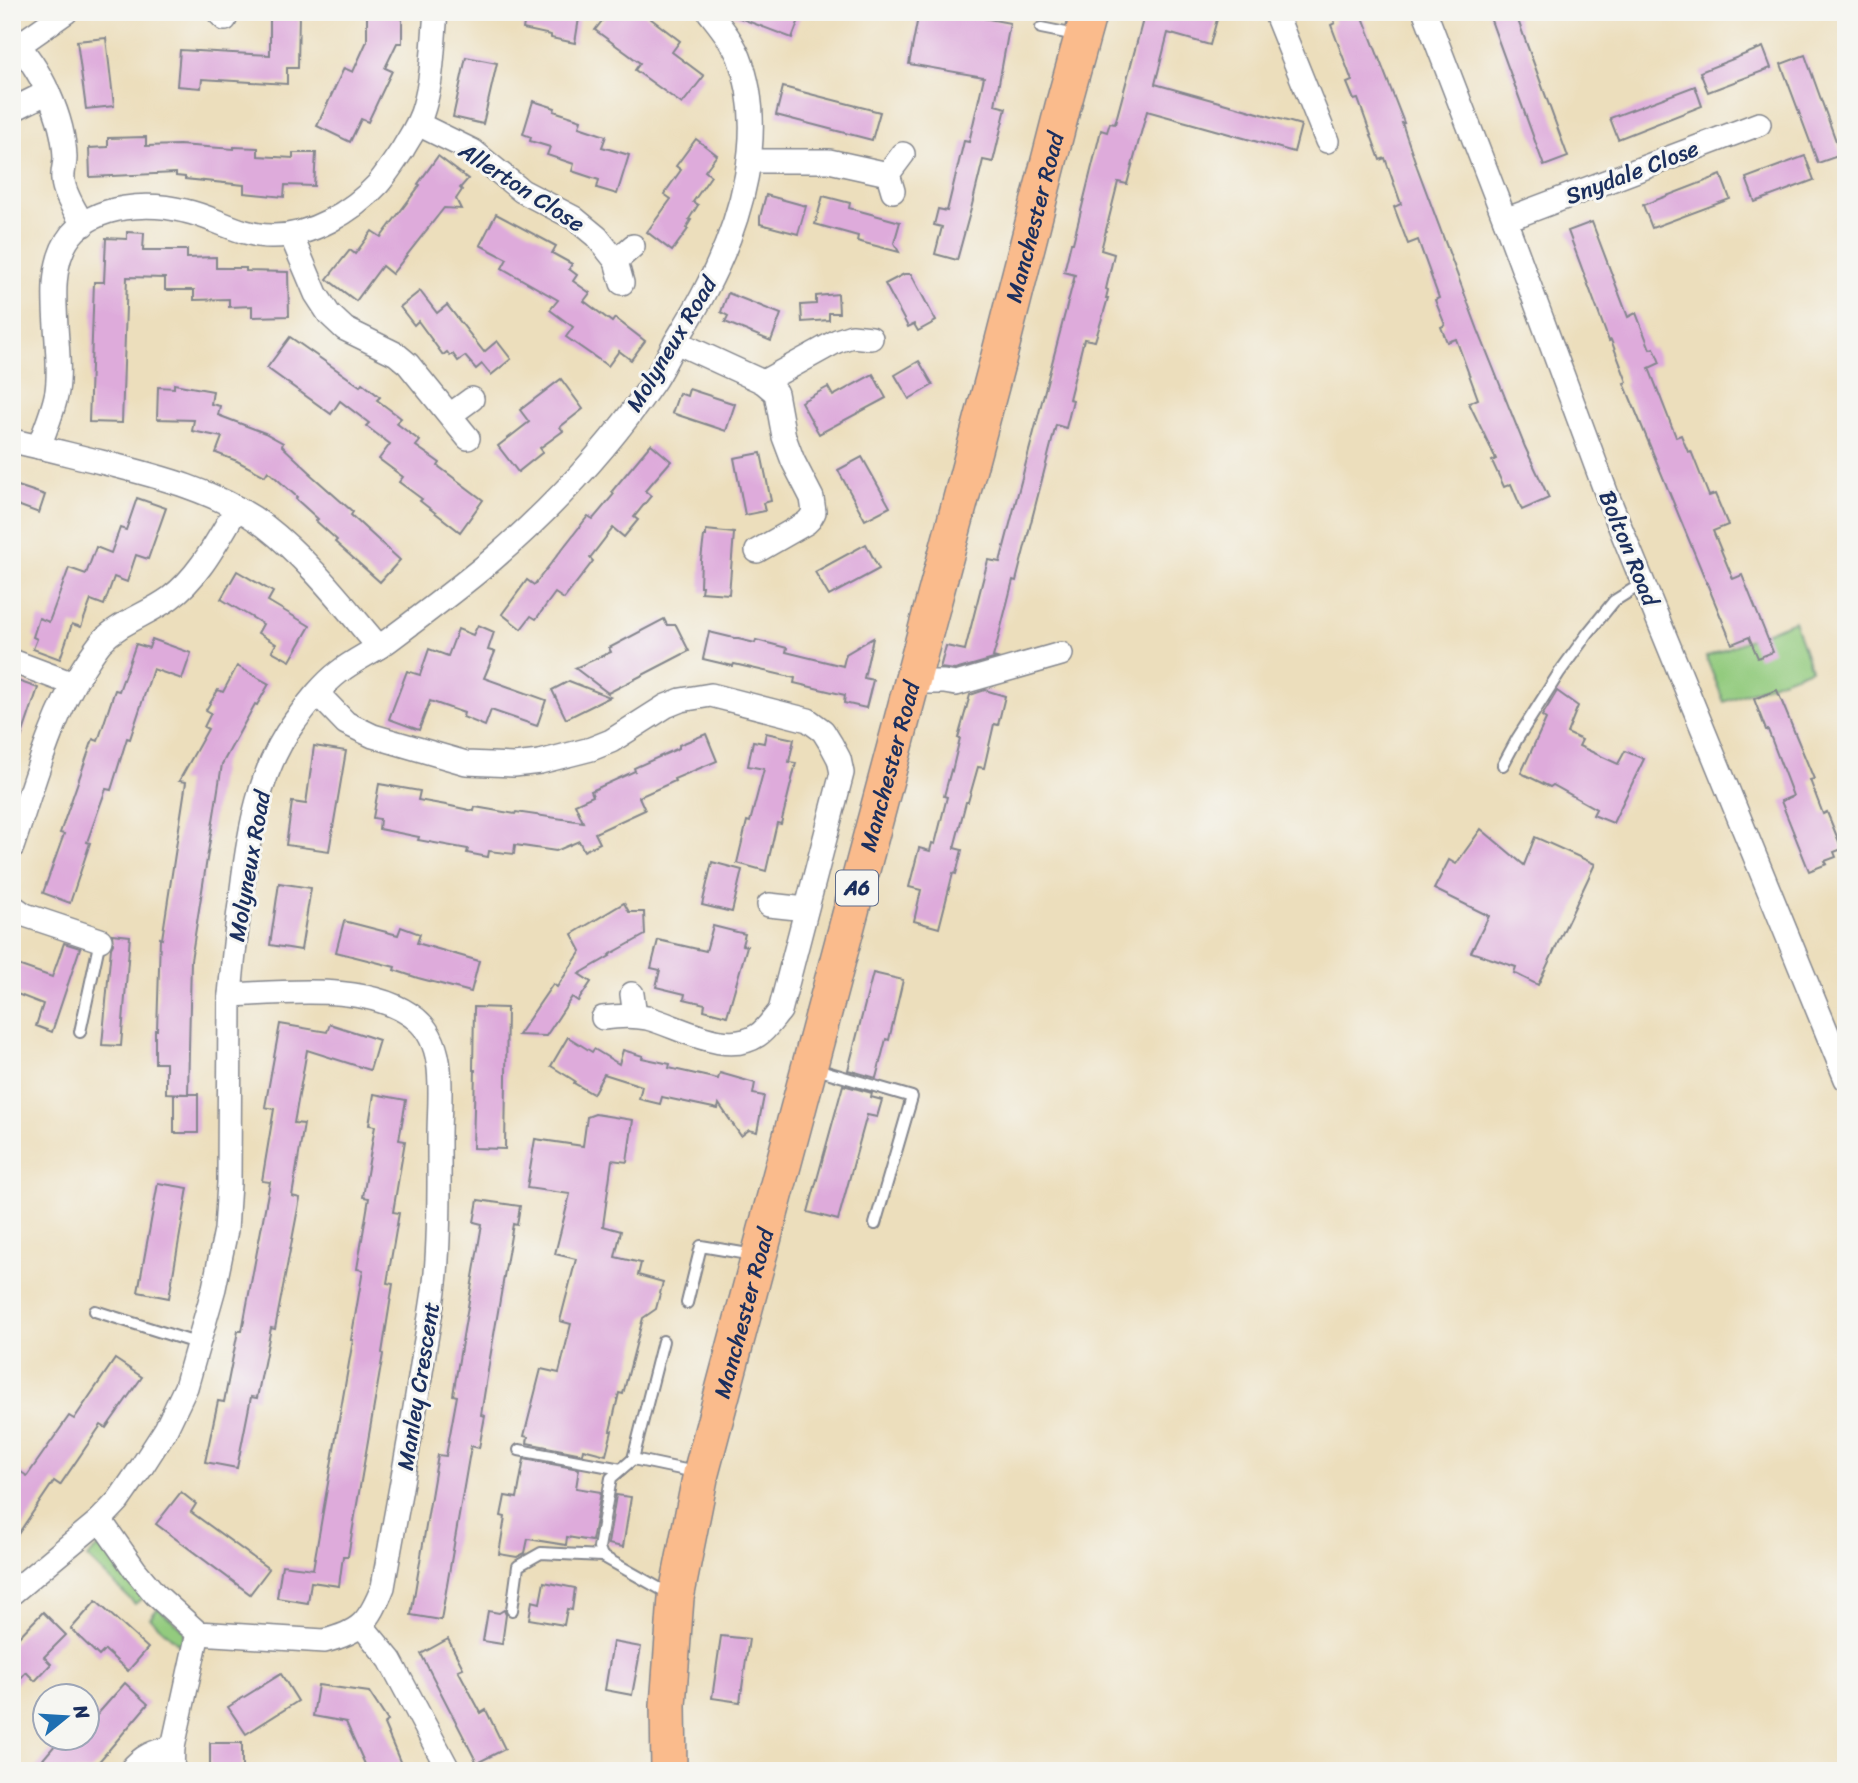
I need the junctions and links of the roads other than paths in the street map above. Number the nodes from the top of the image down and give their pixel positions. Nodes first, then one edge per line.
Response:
1 (65, 12) edge
2 (436, 12) edge
3 (710, 12) edge
4 (1275, 12) edge
5 (1425, 12) edge
6 (1086, 25) edge
7 (1041, 28) dead end
8 (15, 42) edge
9 (48, 92) junction
10 (12, 110) edge
11 (418, 124) junction
12 (1759, 124) dead end
13 (1327, 141) dead end
14 (903, 154) dead end
15 (749, 161) junction
16 (1505, 220) junction
17 (83, 225) junction
18 (291, 235) junction
19 (633, 246) dead end
20 (871, 338) dead end
21 (676, 342) junction
22 (763, 382) junction
23 (472, 399) dead end
24 (450, 415) junction
25 (468, 438) dead end
26 (12, 441) edge
27 (39, 447) junction
28 (237, 508) junction
29 (757, 551) dead end
30 (1643, 583) junction
31 (379, 647) junction
32 (1061, 654) dead end
33 (12, 661) edge
34 (912, 682) junction
35 (74, 684) junction
36 (317, 694) junction
37 (1503, 765) dead end
38 (12, 847) edge
39 (769, 905) dead end
40 (12, 906) edge
41 (806, 909) junction
42 (100, 940) joint
43 (230, 995) junction
44 (603, 1018) dead end
45 (80, 1032) dead end
46 (810, 1067) junction
47 (1846, 1079) edge
48 (875, 1224) dead end
49 (760, 1255) junction
50 (687, 1303) dead end
51 (95, 1311) dead end
52 (663, 1341) dead end
53 (199, 1345) junction
54 (519, 1450) dead end
55 (633, 1459) junction
56 (621, 1469) junction
57 (701, 1474) junction
58 (100, 1520) junction
59 (603, 1556) junction
60 (12, 1593) edge
61 (676, 1598) junction
62 (512, 1610) dead end
63 (362, 1626) junction
64 (198, 1633) junction
65 (173, 1747) junction
66 (130, 1771) edge
67 (172, 1771) edge
68 (449, 1771) edge
69 (669, 1771) edge

1 - 8 street
2 - 11 street
3 - 15 street, Molyneux Road
4 - 13 street
5 - 16 street, Bolton Road
6 - 7 lane
6 - 34 main road, Manchester Road / A6
8 - 9 street
9 - 10 street
9 - 17 street
11 - 18 street
11 - 19 street, Allerton Close
12 - 16 street, Snydale Close
14 - 15 street
15 - 21 street, Molyneux Road
16 - 30 street, Bolton Road
17 - 18 street
17 - 27 street
18 - 24 street
20 - 22 street
21 - 22 street
21 - 31 street, Molyneux Road
22 - 29 street
23 - 24 street
24 - 25 street
26 - 27 street
27 - 28 street
28 - 31 street
28 - 35 street
30 - 37 lane
30 - 47 street, Bolton Road
31 - 36 street, Molyneux Road
32 - 34 street
33 - 35 street
34 - 46 main road, Manchester Road / A6
35 - 38 street
36 - 41 street
36 - 43 street, Molyneux Road
39 - 41 street
40 - 42 street
41 - 44 street
42 - 45 lane
43 - 53 street, Molyneux Road
43 - 63 street, Manley Crescent
46 - 48 lane
46 - 49 main road, Manchester Road / A6
49 - 50 lane
49 - 57 main road, Manchester Road / A6
51 - 53 lane
52 - 55 lane
53 - 58 street, Molyneux Road
54 - 56 lane
55 - 56 lane
55 - 57 lane
56 - 59 lane
57 - 61 main road, Manchester Road / A6
58 - 60 street, Molyneux Road
58 - 64 street
59 - 61 lane
59 - 62 lane
61 - 69 main road, Manchester Road / A6
63 - 64 street
63 - 68 street
64 - 65 street
65 - 66 street
65 - 67 street

